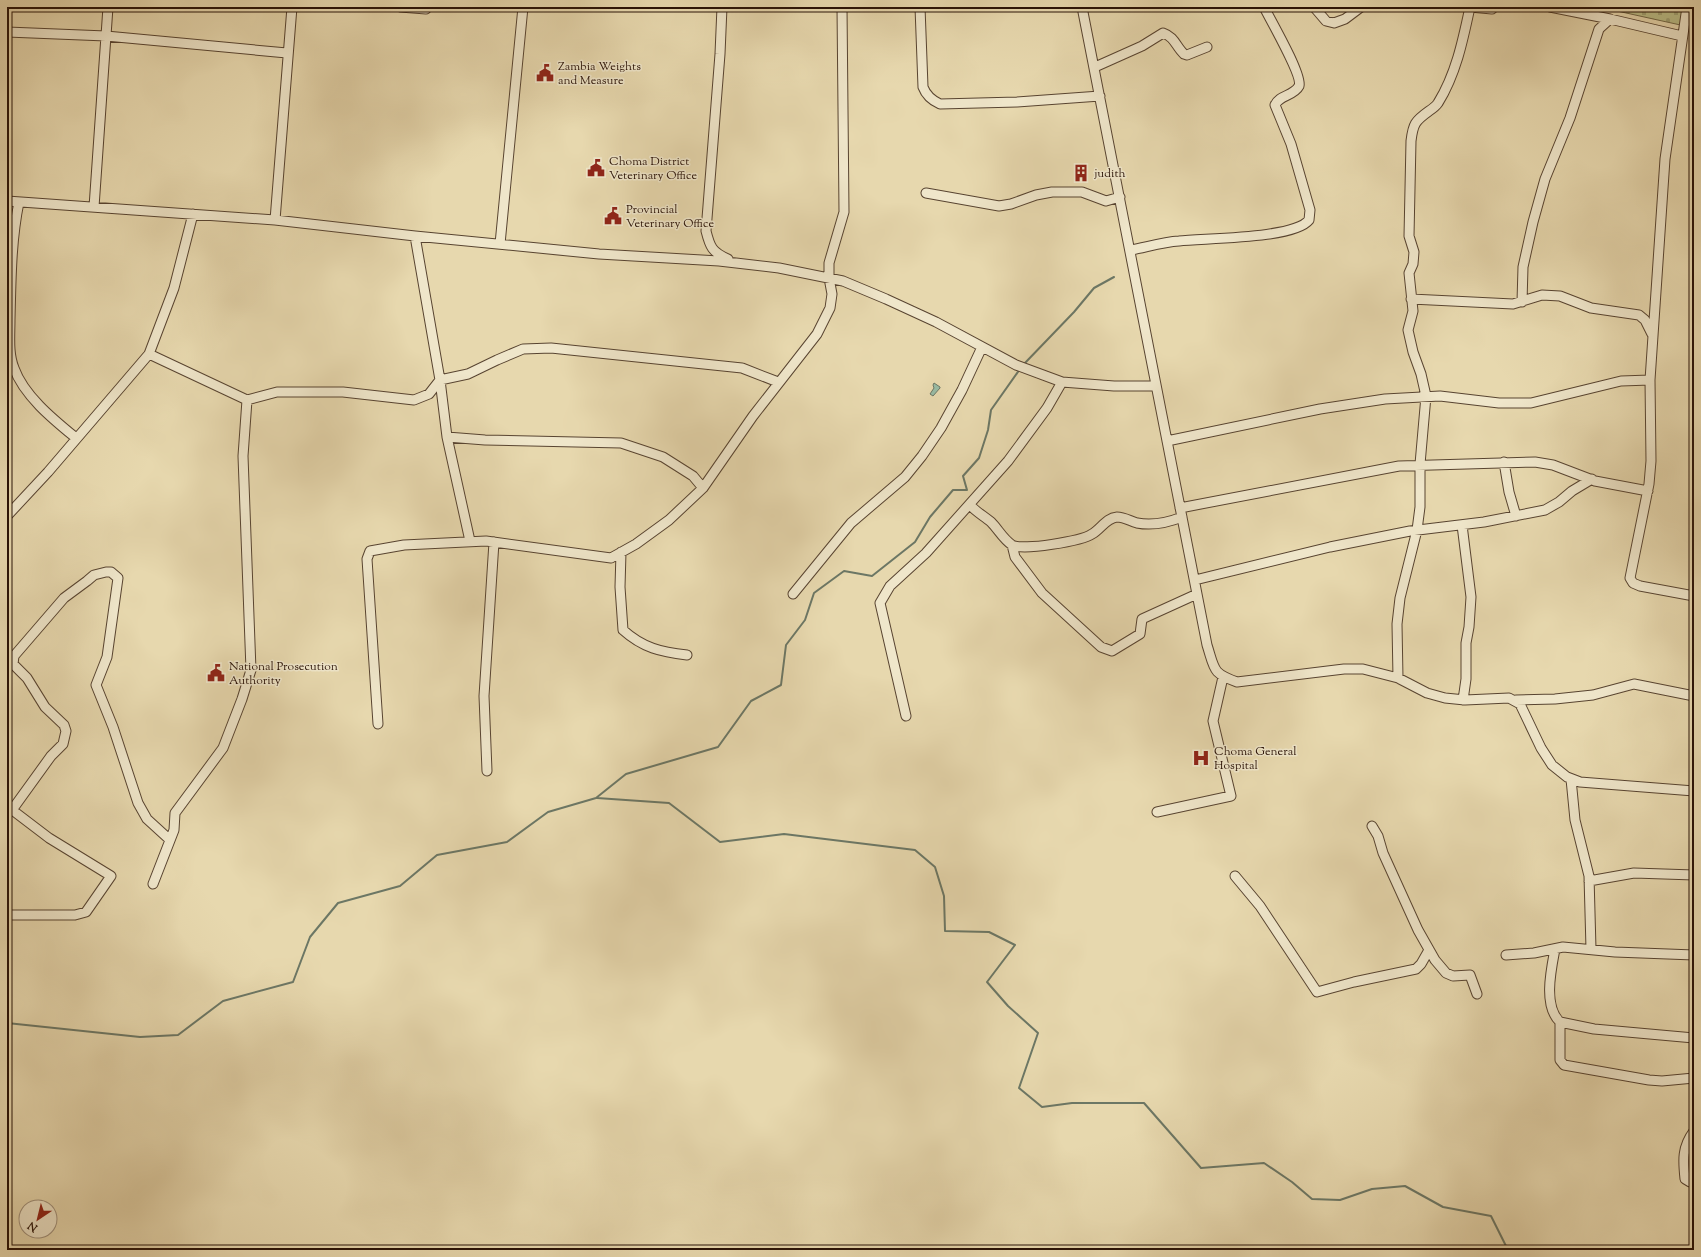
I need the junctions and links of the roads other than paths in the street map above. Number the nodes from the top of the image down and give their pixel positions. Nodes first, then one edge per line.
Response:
1 (108, 7) edge
2 (292, 7) edge
3 (400, 7) edge
4 (426, 7) edge
5 (523, 7) edge
6 (722, 7) edge
7 (842, 7) edge
8 (920, 7) edge
9 (1082, 7) edge
10 (1264, 7) edge
11 (1314, 7) edge
12 (1361, 7) edge
13 (1470, 7) edge
14 (1494, 7) edge
15 (1550, 7) edge
16 (1687, 7) edge
17 (1610, 19) junction
18 (7, 32) edge
19 (106, 36) junction
20 (1682, 36) junction
21 (1207, 47) dead end
22 (287, 54) junction
23 (1095, 67) junction
24 (1100, 96) junction
25 (926, 193) dead end
26 (1120, 197) junction
27 (7, 201) edge
28 (19, 202) junction
29 (94, 207) junction
30 (193, 214) junction
31 (275, 220) junction
32 (415, 236) junction
33 (500, 244) junction
34 (1131, 250) junction
35 (733, 262) junction
36 (829, 278) junction
37 (1411, 299) junction
38 (1522, 302) junction
39 (1653, 335) junction
40 (982, 347) junction
41 (149, 354) junction
42 (440, 380) junction
43 (1650, 380) junction
44 (778, 382) junction
45 (1062, 382) junction
46 (1156, 386) junction
47 (1426, 396) junction
48 (247, 400) junction
49 (447, 437) junction
50 (76, 438) junction
51 (1167, 441) junction
52 (1504, 462) junction
53 (1420, 464) junction
54 (1592, 479) junction
55 (703, 488) junction
56 (1648, 491) junction
57 (970, 505) junction
58 (1181, 512) junction
59 (7, 516) edge
60 (1516, 516) junction
61 (1462, 525) junction
62 (1417, 530) junction
63 (470, 541) junction
64 (494, 542) junction
65 (1012, 545) junction
66 (621, 552) junction
67 (1195, 580) junction
68 (793, 594) dead end
69 (1197, 594) junction
70 (1694, 596) edge
71 (687, 655) dead end
72 (1223, 677) junction
73 (1398, 678) junction
74 (1694, 696) edge
75 (1463, 700) junction
76 (1516, 700) junction
77 (906, 716) dead end
78 (378, 724) dead end
79 (488, 771) dead end
80 (1571, 779) junction
81 (1694, 791) edge
82 (10, 808) edge
83 (1157, 812) dead end
84 (1372, 826) dead end
85 (170, 840) junction
86 (1694, 875) edge
87 (1235, 876) dead end
88 (1589, 881) junction
89 (153, 884) dead end
90 (7, 915) edge
91 (1555, 949) junction
92 (1591, 949) junction
93 (1429, 950) junction
94 (1506, 955) dead end
95 (1694, 955) edge
96 (1477, 994) dead end
97 (1560, 1022) junction
98 (1694, 1038) edge
99 (1694, 1078) edge
100 (1694, 1131) edge
101 (1694, 1182) edge

1 - 19 street
2 - 22 street
3 - 4 street
5 - 33 street
6 - 35 street
7 - 36 street
8 - 24 street
9 - 23 street
10 - 34 street
11 - 12 street
13 - 14 street
13 - 37 street
15 - 17 street
16 - 20 street
17 - 20 street
17 - 38 street
18 - 19 street
19 - 22 street
19 - 29 street
20 - 39 street
21 - 23 street
22 - 31 street
23 - 24 street
24 - 26 street
25 - 26 street
26 - 34 street
27 - 28 street
28 - 29 street
28 - 50 street
29 - 30 street
30 - 31 street
30 - 41 street
31 - 32 street
32 - 33 street
32 - 42 street
33 - 35 street
34 - 46 street
35 - 36 street
36 - 40 street
36 - 44 street
37 - 38 street
37 - 47 street
38 - 39 street
39 - 43 street
40 - 45 street
40 - 68 street
41 - 48 street
41 - 50 street
42 - 44 street
42 - 48 street
42 - 49 street
43 - 47 street
43 - 56 street
44 - 55 street
45 - 46 street
45 - 57 street
46 - 51 street
47 - 51 street
47 - 53 street
48 - 85 street
49 - 55 street
49 - 63 street
50 - 59 street
51 - 58 street
52 - 53 street
52 - 54 street
52 - 60 street
53 - 58 street
53 - 62 street
54 - 56 street
54 - 60 street
55 - 66 street
56 - 70 street
57 - 65 street
57 - 77 street
58 - 65 street
58 - 67 street
60 - 61 street
61 - 62 street
61 - 75 street
62 - 67 street
62 - 73 street
63 - 64 street
63 - 78 street
64 - 66 street
64 - 79 street
65 - 69 street
66 - 71 street
67 - 69 street
69 - 72 street
72 - 73 street
72 - 83 street
73 - 75 street
74 - 76 street
75 - 76 street
76 - 80 street
80 - 81 street
80 - 88 street
82 - 85 street
82 - 90 street
84 - 93 street
85 - 89 street
86 - 88 street
87 - 93 street
88 - 92 street
91 - 92 street
91 - 94 street
91 - 97 street
92 - 95 street
93 - 96 street
97 - 98 street
97 - 99 street
100 - 101 street

